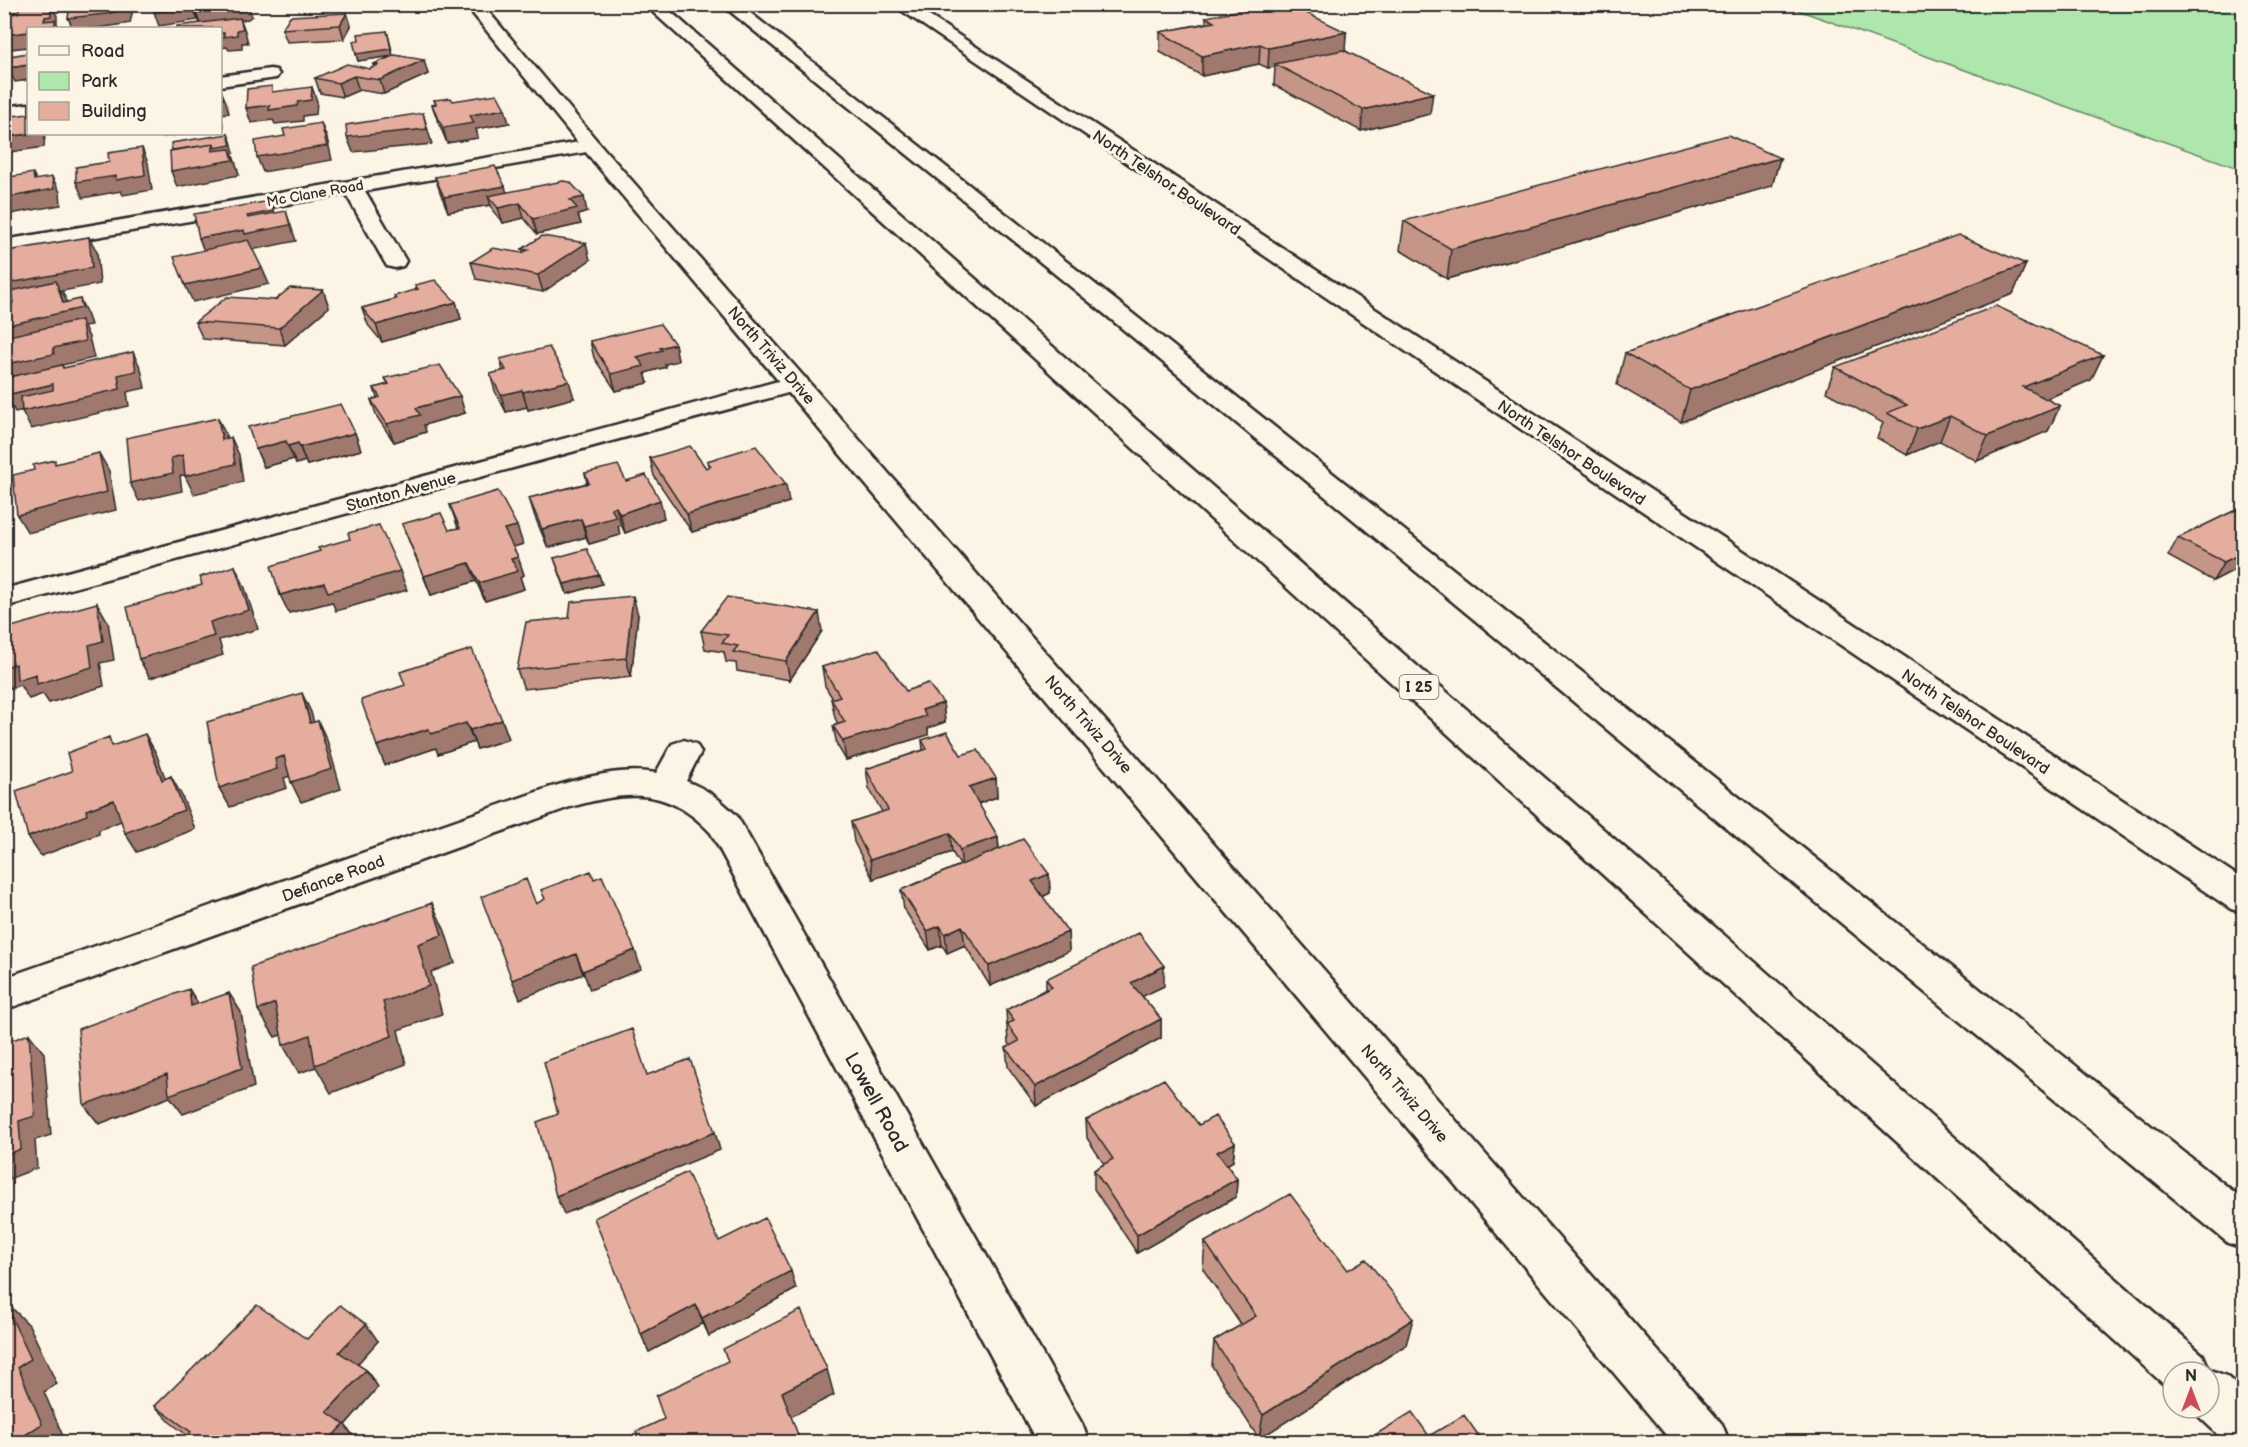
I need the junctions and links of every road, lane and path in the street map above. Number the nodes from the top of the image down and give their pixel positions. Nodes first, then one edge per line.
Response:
1 (35, 4) edge
2 (473, 4) edge
3 (652, 4) edge
4 (729, 4) edge
5 (900, 4) edge
6 (4, 8) edge
7 (270, 74) dead end
8 (222, 81) edge
9 (27, 110) edge
10 (4, 113) edge
11 (591, 146) junction
12 (352, 186) junction
13 (4, 247) edge
14 (395, 261) dead end
15 (797, 383) junction
16 (4, 598) edge
17 (675, 769) joint
18 (2244, 899) edge
19 (4, 994) edge
20 (2244, 1228) edge
21 (2173, 1360) edge
22 (2221, 1404) edge
23 (2244, 1424) edge
24 (1064, 1443) edge
25 (1704, 1443) edge

1 - 6 main road
2 - 11 main road, North Triviz Drive
3 - 21 main road, I 25
4 - 20 main road
5 - 18 main road, North Telshor Boulevard
7 - 8 main road
9 - 10 main road
11 - 12 main road, Mc Clane Road
11 - 15 main road, North Triviz Drive
12 - 13 main road, Mc Clane Road
12 - 14 main road
15 - 16 main road, Stanton Avenue
15 - 25 main road, North Triviz Drive
17 - 19 main road, Defiance Road
17 - 24 main road, Lowell Road
22 - 23 main road

